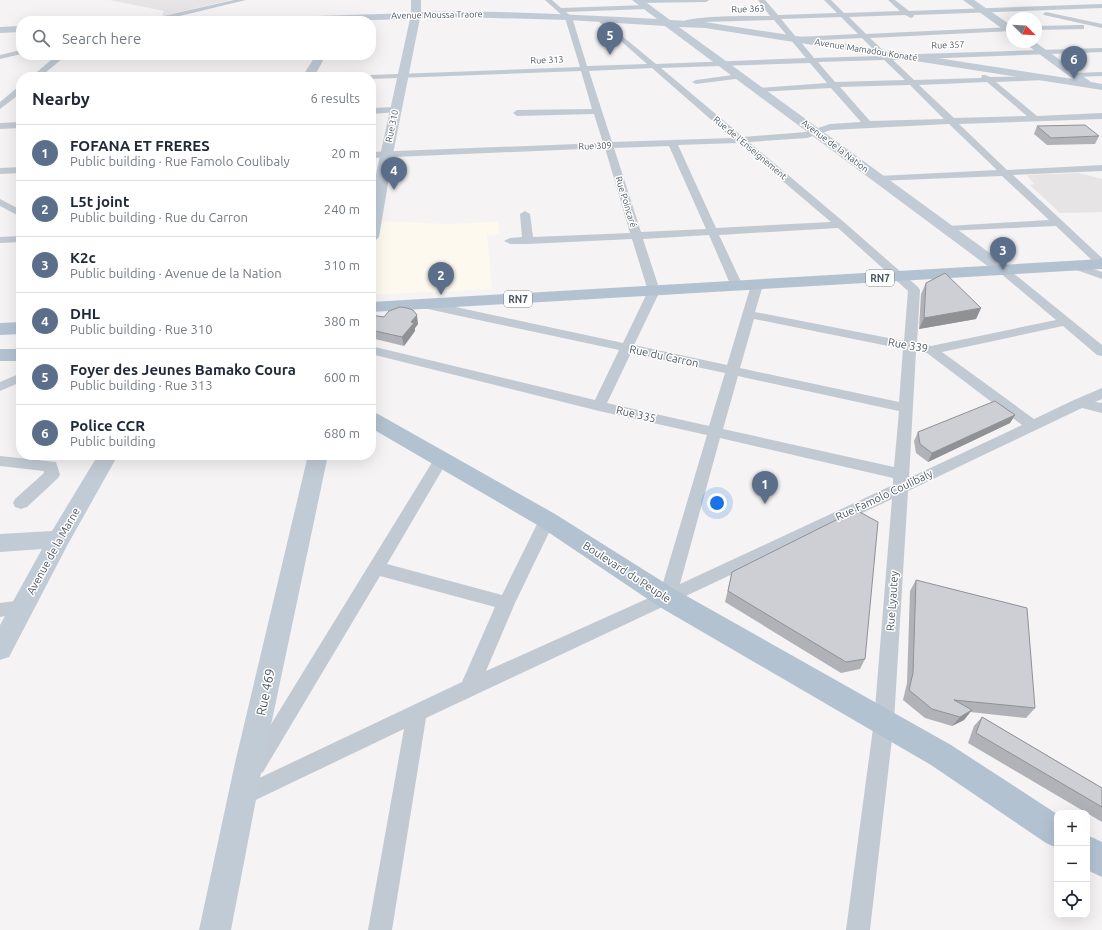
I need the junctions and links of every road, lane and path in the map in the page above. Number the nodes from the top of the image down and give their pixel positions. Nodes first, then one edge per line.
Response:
1 (243, 0) edge
2 (416, 0) edge
3 (548, 0) edge
4 (706, 0) edge
5 (762, 0) edge
6 (827, 0) edge
7 (891, 0) edge
8 (968, 0) edge
9 (1042, 0) edge
10 (997, 2) dead end
11 (641, 3) edge
12 (350, 5) dead end
13 (1102, 6) edge
14 (1054, 8) junction
15 (1027, 9) junction
16 (559, 10) junction
17 (983, 11) junction
18 (908, 13) junction
19 (416, 15) junction
20 (843, 15) junction
21 (172, 16) edge
22 (344, 16) edge
23 (376, 17) edge
24 (568, 17) junction
25 (777, 17) junction
26 (598, 19) junction
27 (663, 20) junction
28 (1073, 20) junction
29 (687, 23) junction
30 (1101, 26) edge
31 (1006, 27) edge
32 (1085, 27) junction
33 (1042, 28) edge
34 (16, 29) edge
35 (0, 30) edge
36 (1006, 30) edge
37 (931, 32) junction
38 (1096, 34) dead end
39 (864, 35) junction
40 (794, 39) junction
41 (1036, 48) edge
42 (1102, 50) edge
43 (1042, 52) junction
44 (16, 53) edge
45 (883, 55) junction
46 (958, 55) junction
47 (0, 57) edge
48 (910, 57) junction
49 (56, 60) edge
50 (318, 60) edge
51 (812, 60) junction
52 (723, 64) junction
53 (654, 66) junction
54 (972, 67) junction
55 (584, 68) junction
56 (41, 72) edge
57 (311, 72) edge
58 (1102, 74) edge
59 (1075, 75) junction
60 (403, 76) junction
61 (740, 76) junction
62 (376, 78) edge
63 (1045, 78) junction
64 (989, 80) junction
65 (696, 82) dead end
66 (912, 83) junction
67 (833, 85) junction
68 (1090, 85) junction
69 (1102, 87) edge
70 (758, 90) junction
71 (16, 91) edge
72 (6, 92) dead end
73 (16, 94) edge
74 (1102, 94) edge
75 (0, 106) edge
76 (395, 110) junction
77 (376, 111) edge
78 (597, 111) junction
79 (517, 113) dead end
80 (1102, 116) edge
81 (1036, 119) junction
82 (952, 122) junction
83 (868, 124) junction
84 (16, 125) edge
85 (0, 126) edge
86 (817, 132) junction
87 (740, 140) junction
88 (672, 143) junction
89 (608, 145) junction
90 (386, 154) junction
91 (376, 155) edge
92 (16, 170) edge
93 (0, 171) edge
94 (1099, 171) edge
95 (1005, 173) junction
96 (879, 179) junction
97 (0, 202) edge
98 (376, 209) edge
99 (16, 211) edge
100 (525, 214) dead end
101 (1058, 223) junction
102 (841, 224) junction
103 (948, 229) junction
104 (712, 232) junction
105 (636, 236) junction
106 (16, 239) edge
107 (0, 240) edge
108 (510, 241) dead end
109 (528, 241) junction
110 (1102, 264) edge
111 (1075, 266) junction
112 (1003, 270) junction
113 (901, 276) junction
114 (1102, 276) edge
115 (757, 285) junction
116 (736, 286) junction
117 (654, 291) junction
118 (423, 304) junction
119 (376, 307) edge
120 (749, 314) junction
121 (1066, 322) junction
122 (16, 328) edge
123 (0, 329) edge
124 (910, 346) junction
125 (627, 348) junction
126 (931, 350) junction
127 (376, 351) edge
128 (1102, 352) edge
129 (0, 355) edge
130 (16, 355) edge
131 (732, 371) junction
132 (16, 379) edge
133 (0, 387) edge
134 (1102, 393) edge
135 (1080, 403) junction
136 (599, 406) junction
137 (906, 408) junction
138 (1102, 408) edge
139 (376, 422) edge
140 (1033, 426) junction
141 (715, 432) junction
142 (93, 460) edge
143 (105, 460) edge
144 (317, 460) edge
145 (441, 460) junction
146 (0, 461) edge
147 (900, 481) junction
148 (21, 503) dead end
149 (547, 520) junction
150 (53, 540) junction
151 (0, 544) edge
152 (375, 568) junction
153 (667, 598) junction
154 (506, 603) junction
155 (7, 612) edge
156 (0, 649) edge
157 (469, 688) junction
158 (417, 712) junction
159 (884, 721) junction
160 (244, 790) junction
161 (1054, 830) edge
162 (1090, 854) edge
163 (1102, 861) edge
164 (215, 930) edge
165 (380, 930) edge
166 (858, 930) edge

1 - 21 street
2 - 19 street, Rue 310
3 - 16 street
4 - 11 street
5 - 25 street
6 - 20 street
7 - 18 street
8 - 17 street
9 - 14 street
10 - 15 street
11 - 16 street
11 - 27 street
12 - 22 street
13 - 14 street
14 - 15 street
14 - 28 street
15 - 17 street, Rue 363
15 - 28 street
16 - 24 street
17 - 18 street, Rue 363
17 - 31 street
18 - 20 street, Rue 363
18 - 37 street
19 - 23 street, Avenue Moussa Traore
19 - 24 street, Avenue Moussa Traore
19 - 60 street, Rue 310
20 - 25 street, Rue 363
20 - 39 street
24 - 26 street, Avenue Moussa Traore
24 - 55 street, Rue Poincaré
25 - 29 street, Rue 363
25 - 40 street
26 - 27 street, Avenue Moussa Traore
26 - 53 street, Rue de l'Enseignement
27 - 29 street, Avenue Mamadou Konaté
27 - 52 street, Avenue de la Nation
28 - 30 street
28 - 32 street
29 - 40 street, Avenue Mamadou Konaté
30 - 32 street
32 - 33 street
32 - 38 street
34 - 35 street
36 - 37 street
37 - 39 street
37 - 46 street
39 - 40 street
39 - 45 street
40 - 45 street, Avenue Mamadou Konaté
40 - 51 street
41 - 43 street
42 - 43 street, Rue 357
43 - 46 street, Rue 357
43 - 59 street
44 - 47 street
45 - 48 street, Avenue Mamadou Konaté
45 - 51 street
45 - 66 street
46 - 48 street, Rue 357
46 - 54 street
48 - 54 street, Avenue Mamadou Konaté
49 - 56 street
50 - 57 street
51 - 52 street
51 - 67 street
52 - 53 street, Rue 313
52 - 61 street, Avenue de la Nation
53 - 55 street, Rue 313
53 - 87 street, Rue de l'Enseignement
54 - 63 street, Avenue Mamadou Konaté
54 - 64 street
55 - 60 street, Rue 313
55 - 78 street, Rue Poincaré
58 - 59 street
59 - 68 street
60 - 62 street, Rue 313
60 - 76 street, Rue 310
61 - 65 street
61 - 70 street, Avenue de la Nation
63 - 64 street
63 - 68 street, Avenue Mamadou Konaté
64 - 66 street
64 - 81 street
66 - 67 street
66 - 82 street
67 - 70 street
67 - 83 street
68 - 69 street, Avenue Mamadou Konaté
68 - 74 street
70 - 86 street, Avenue de la Nation
71 - 72 street
73 - 75 street
76 - 77 street
76 - 90 street, Rue 310
78 - 79 street
78 - 89 street, Rue Poincaré
80 - 81 street, Rue 309
81 - 82 street, Rue 309
82 - 83 street, Rue 309
82 - 95 street
83 - 86 street, Rue 309
84 - 85 street
86 - 87 street, Rue 309
86 - 96 street, Avenue de la Nation
87 - 88 street, Rue 309
87 - 102 street, Rue de l'Enseignement
88 - 89 street, Rue 309
88 - 104 street
89 - 90 street, Rue 309
89 - 105 street, Rue Poincaré
90 - 91 street, Rue 309
90 - 98 street, Rue 310
92 - 93 street
94 - 95 street
95 - 96 street
95 - 101 street
96 - 103 street, Avenue de la Nation
97 - 99 street
100 - 109 street
101 - 103 street
101 - 110 street
102 - 104 street
102 - 113 street, Rue de l'Enseignement
103 - 112 street, Avenue de la Nation
104 - 105 street
104 - 116 street
105 - 109 street
105 - 117 street, Rue Poincaré
106 - 107 street
108 - 109 street
110 - 111 main road, RN7
111 - 112 main road, RN7
111 - 114 street
112 - 113 main road, RN7
112 - 121 street
113 - 115 main road, RN7
113 - 124 street, Rue Lyautey
115 - 116 main road, RN7
115 - 120 street
116 - 117 main road, RN7
117 - 118 main road, RN7
117 - 125 street
118 - 119 main road, RN7
118 - 125 street, Rue du Carron
120 - 124 street, Rue 339
120 - 131 street
121 - 126 street, Rue 339
121 - 128 street
122 - 123 main road
124 - 126 street, Rue 339
124 - 137 street, Rue Lyautey
125 - 131 street, Rue du Carron
125 - 136 street
126 - 140 street
127 - 136 street, Rue 335
129 - 130 main road
131 - 137 street, Rue du Carron
131 - 141 street
132 - 133 street
134 - 135 street, Rue Famolo Coulibaly
135 - 138 street
135 - 140 street, Rue Famolo Coulibaly
136 - 141 street, Rue 335
137 - 147 street, Rue Lyautey
139 - 145 main road, Boulevard du Peuple
140 - 147 street, Rue Famolo Coulibaly
141 - 147 street, Rue 335
141 - 153 street
142 - 150 street, Avenue de la Marne
143 - 150 street, Avenue de la Marne
144 - 160 street, Rue 469
145 - 149 main road, Boulevard du Peuple
145 - 152 street
146 - 148 street
147 - 153 street, Rue Famolo Coulibaly
147 - 159 street, Rue Lyautey
149 - 153 main road, Boulevard du Peuple
149 - 154 street
150 - 151 street
150 - 155 street, Avenue de la Marne
152 - 154 street
152 - 160 street
153 - 157 street, Rue Famolo Coulibaly
153 - 159 main road, Boulevard du Peuple
154 - 157 street
155 - 156 street, Avenue de la Marne
157 - 158 street, Rue Famolo Coulibaly
158 - 160 street, Rue Famolo Coulibaly
158 - 165 street
159 - 161 main road, Boulevard du Peuple
159 - 166 street, Rue Lyautey
160 - 164 street, Rue 469
162 - 163 main road

